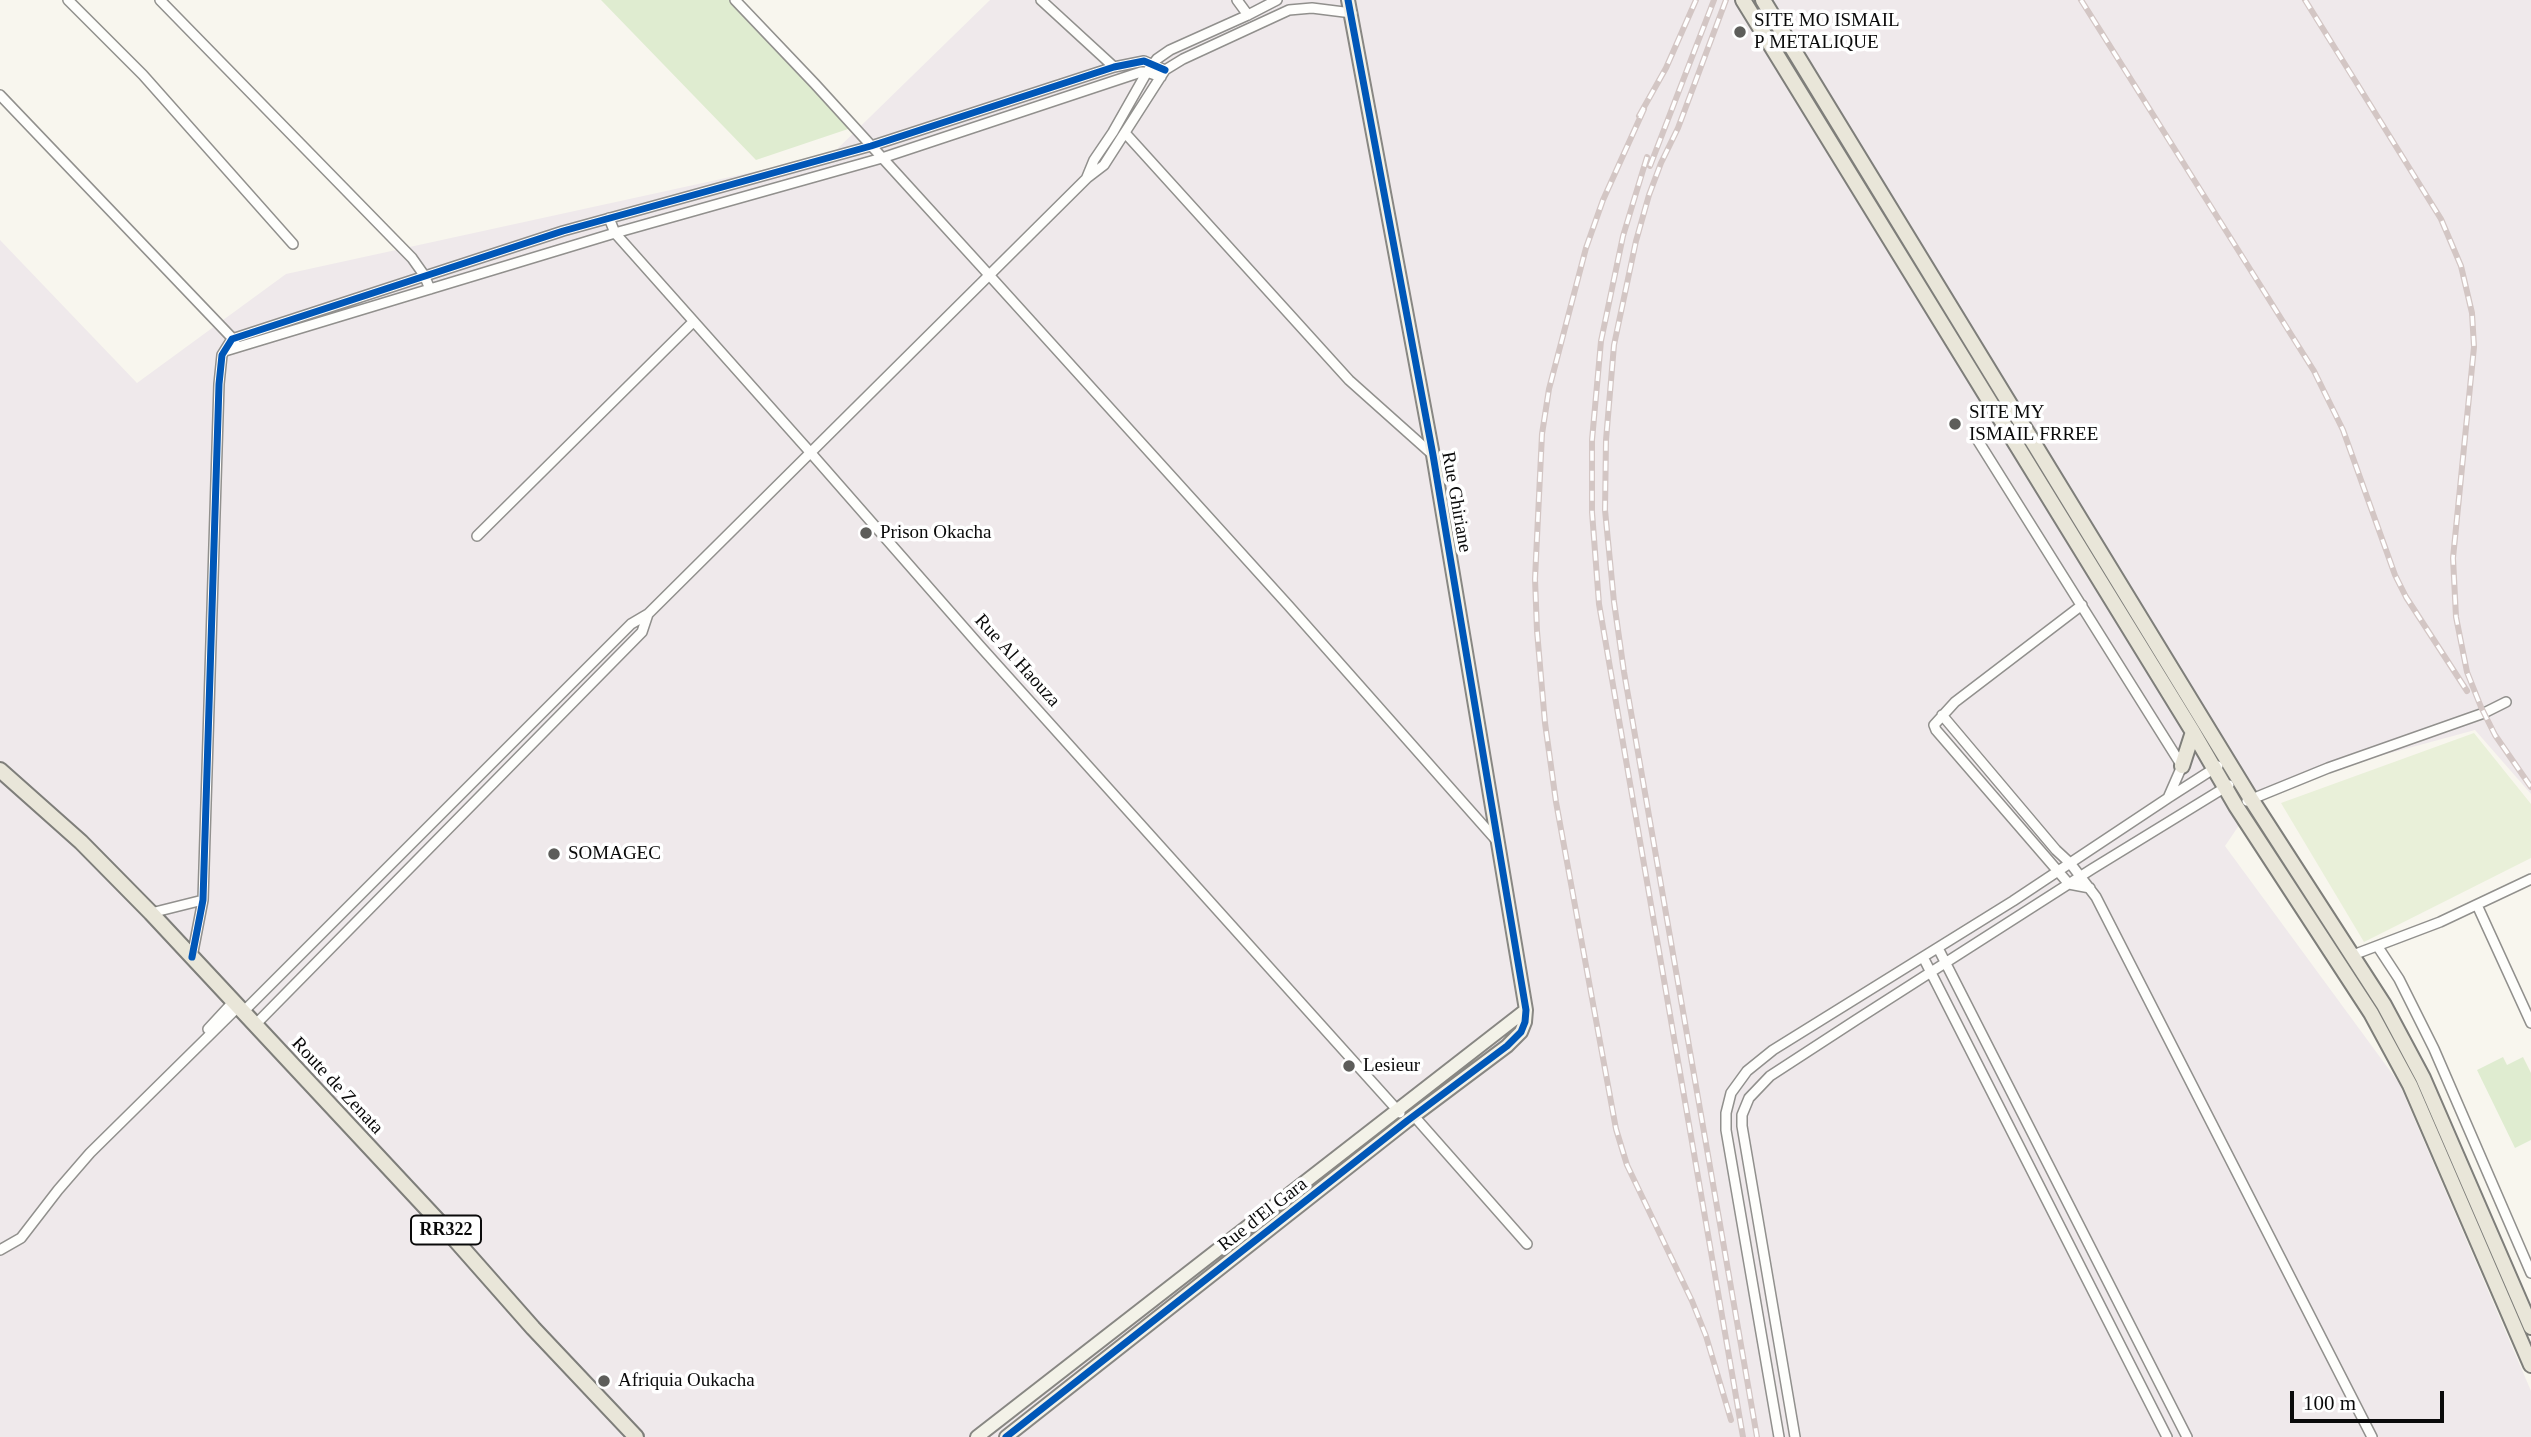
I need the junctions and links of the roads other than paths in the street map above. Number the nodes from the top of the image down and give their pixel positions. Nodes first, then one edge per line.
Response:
1 (68, 0) edge
2 (160, 0) edge
3 (735, 0) edge
4 (1041, 0) edge
5 (1237, 0) edge
6 (1277, 0) edge
7 (1348, 0) edge
8 (1743, 0) edge
9 (1763, 0) edge
10 (1317, 5) edge
11 (1352, 13) junction
12 (1248, 15) junction
13 (1114, 67) junction
14 (1150, 68) junction
15 (1163, 74) junction
16 (0, 95) edge
17 (1126, 134) junction
18 (871, 146) junction
19 (882, 158) junction
20 (1087, 178) junction
21 (609, 218) junction
22 (615, 233) junction
23 (293, 244) dead end
24 (425, 275) junction
25 (990, 276) junction
26 (430, 289) junction
27 (693, 322) junction
28 (232, 339) junction
29 (241, 348) junction
30 (225, 351) junction
31 (1975, 436) dead end
32 (810, 452) junction
33 (1433, 455) junction
34 (477, 536) dead end
35 (2082, 605) junction
36 (648, 614) junction
37 (2506, 702) dead end
38 (1942, 715) junction
39 (2193, 732) junction
40 (2228, 760) junction
41 (2182, 766) junction
42 (2215, 768) junction
43 (0, 770) edge
44 (2240, 779) junction
45 (2225, 787) junction
46 (2168, 798) junction
47 (2251, 799) junction
48 (2236, 806) junction
49 (1498, 842) junction
50 (2070, 863) junction
51 (2058, 871) junction
52 (2081, 876) junction
53 (2531, 879) edge
54 (2069, 884) junction
55 (2090, 888) junction
56 (202, 900) junction
57 (2477, 905) junction
58 (151, 913) junction
59 (1978, 923) junction
60 (1986, 937) junction
61 (2378, 947) junction
62 (1938, 948) junction
63 (2353, 956) junction
64 (192, 957) junction
65 (1923, 957) junction
66 (1946, 963) junction
67 (1931, 972) junction
68 (238, 1007) junction
69 (1526, 1010) junction
70 (2531, 1024) edge
71 (255, 1025) junction
72 (1744, 1075) junction
73 (1758, 1087) junction
74 (1397, 1110) junction
75 (1410, 1119) junction
76 (1527, 1244) dead end
77 (0, 1250) edge
78 (2531, 1273) edge
79 (2107, 1280) junction
80 (2091, 1287) junction
81 (2531, 1327) edge
82 (2531, 1365) edge
83 (979, 1436) edge
84 (636, 1437) edge
85 (1006, 1437) edge
86 (1779, 1437) edge
87 (1795, 1437) edge
88 (2167, 1437) edge
89 (2187, 1437) edge
90 (2372, 1437) edge

1 - 23 street
2 - 24 street
3 - 18 street
4 - 13 street
5 - 12 street
6 - 12 street
7 - 11 street, Rue Ghiriane
8 - 39 main road
9 - 40 main road
10 - 11 street
10 - 15 street
11 - 33 street, Rue Ghiriane
12 - 14 street
13 - 14 street
13 - 18 street
14 - 15 street
14 - 19 street
14 - 20 street
15 - 17 street
16 - 28 street
17 - 20 street
17 - 33 street
18 - 19 street
18 - 21 street
19 - 22 street
19 - 25 street
20 - 25 street
21 - 22 street, Rue Al Haouza
21 - 24 street
22 - 26 street
22 - 27 street, Rue Al Haouza
24 - 26 street
24 - 28 street
25 - 32 street
25 - 49 street
26 - 29 street
27 - 32 street, Rue Al Haouza
27 - 34 street
28 - 29 street
28 - 30 street
29 - 30 street
30 - 56 street
31 - 35 street
32 - 36 street
32 - 74 street, Rue Al Haouza
33 - 49 street, Rue Ghiriane
35 - 38 street
35 - 41 street
36 - 68 street
36 - 71 street
37 - 47 street
38 - 50 street
38 - 51 street
39 - 41 main road
39 - 42 main road
40 - 42 street
40 - 44 main road
41 - 46 street
42 - 45 main road
42 - 46 street
43 - 58 main road, Route de Zenata / RR322
44 - 45 street
44 - 47 main road
45 - 48 main road
45 - 52 street
46 - 50 street
47 - 48 street
47 - 63 main road
48 - 82 main road
49 - 69 street, Rue Ghiriane
50 - 51 street
50 - 52 street
51 - 54 street
51 - 59 street
52 - 54 street
52 - 55 street
53 - 57 street
54 - 55 street
54 - 60 street
55 - 90 street
56 - 58 street
56 - 64 street
57 - 61 street
57 - 70 street
58 - 64 main road, Route de Zenata / RR322
59 - 60 street
59 - 62 street
60 - 66 street
61 - 63 street
61 - 78 street
62 - 65 street
62 - 66 street
63 - 81 main road
64 - 68 main road, Route de Zenata / RR322
65 - 67 street
65 - 72 street
66 - 67 street
66 - 79 street
67 - 73 street
67 - 80 street
68 - 71 main road, Route de Zenata / RR322
68 - 77 street
69 - 74 street, Rue d'El Gara
69 - 75 street, Rue d'El Gara
71 - 84 main road, Route de Zenata / RR322
72 - 73 street
72 - 86 street
73 - 87 street
74 - 75 street, Rue Al Haouza
74 - 83 street, Rue d'El Gara
75 - 76 street, Rue Al Haouza
75 - 85 street, Rue d'El Gara
79 - 80 street
79 - 89 street
80 - 88 street

